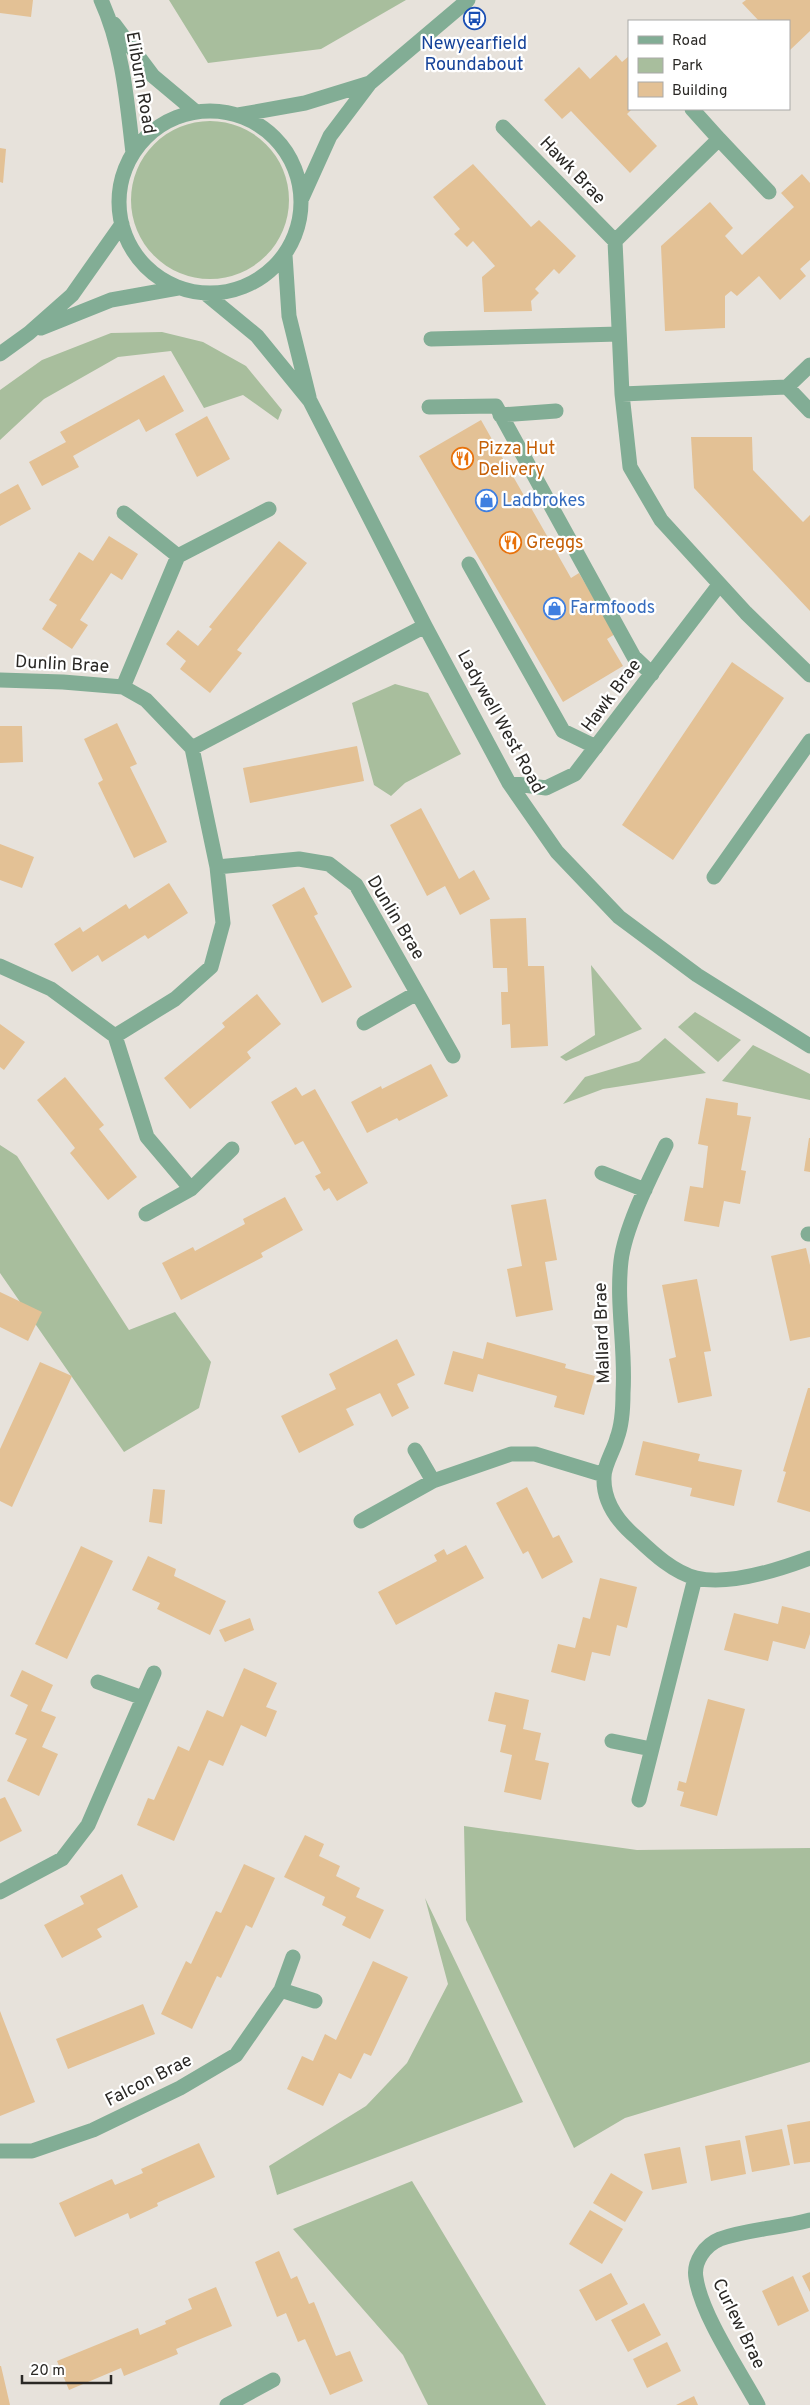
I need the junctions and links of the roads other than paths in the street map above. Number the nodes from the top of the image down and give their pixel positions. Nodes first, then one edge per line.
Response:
1 (101, 0) edge
2 (468, 0) edge
3 (110, 19) junction
4 (370, 83) junction
5 (693, 110) edge
6 (196, 112) junction
7 (238, 115) junction
8 (503, 127) dead end
9 (719, 139) junction
10 (133, 153) junction
11 (769, 192) dead end
12 (302, 198) junction
13 (122, 224) junction
14 (615, 241) junction
15 (285, 255) junction
16 (178, 288) junction
17 (206, 294) junction
18 (29, 333) junction
19 (619, 334) junction
20 (431, 339) dead end
21 (0, 354) edge
22 (810, 365) edge
23 (787, 387) junction
24 (622, 394) junction
25 (310, 401) junction
26 (429, 407) dead end
27 (810, 410) edge
28 (556, 411) dead end
29 (500, 415) junction
30 (269, 509) dead end
31 (124, 513) dead end
32 (178, 556) junction
33 (469, 564) dead end
34 (719, 585) junction
35 (425, 626) junction
36 (652, 674) junction
37 (810, 675) edge
38 (0, 680) edge
39 (123, 687) junction
40 (810, 741) edge
41 (596, 747) junction
42 (192, 748) junction
43 (509, 783) junction
44 (217, 867) junction
45 (714, 877) dead end
46 (0, 966) edge
47 (417, 993) junction
48 (364, 1023) dead end
49 (116, 1036) junction
50 (810, 1046) edge
51 (453, 1056) dead end
52 (666, 1145) dead end
53 (232, 1149) dead end
54 (602, 1173) dead end
55 (191, 1189) junction
56 (645, 1190) junction
57 (146, 1214) dead end
58 (415, 1450) dead end
59 (604, 1476) junction
60 (433, 1482) junction
61 (361, 1521) dead end
62 (810, 1558) edge
63 (695, 1578) junction
64 (154, 1673) dead end
65 (98, 1682) dead end
66 (143, 1698) junction
67 (612, 1741) dead end
68 (651, 1749) junction
69 (639, 1800) dead end
70 (0, 1892) edge
71 (293, 1957) dead end
72 (281, 1990) junction
73 (315, 2001) dead end
74 (0, 2151) edge
75 (810, 2220) edge
76 (272, 2380) dead end
77 (227, 2405) edge
78 (758, 2405) edge

1 - 3 street, Eliburn Road
2 - 4 street
3 - 6 street, Eliburn Road
3 - 10 street, Eliburn Road
4 - 7 street
4 - 12 street
5 - 9 street
6 - 7 street
6 - 10 street
7 - 12 street
8 - 14 street, Hawk Brae
9 - 11 street
9 - 14 street
10 - 13 street
12 - 15 street
13 - 16 street
13 - 18 street
14 - 19 street
15 - 17 street
15 - 25 street, Ladywell West Road
16 - 17 street
16 - 18 street
17 - 25 street, Ladywell West Road
18 - 21 street
19 - 20 street
19 - 24 street
22 - 23 street
23 - 24 street
23 - 27 street
24 - 34 street
25 - 35 street, Ladywell West Road
26 - 29 street
28 - 29 street
29 - 36 street
30 - 32 street
31 - 32 street
32 - 39 street, Dunlin Brae
33 - 41 street
34 - 36 street, Hawk Brae
34 - 37 street
35 - 42 street
35 - 43 street, Ladywell West Road
36 - 41 street, Hawk Brae
38 - 39 street, Dunlin Brae
39 - 42 street, Dunlin Brae
40 - 45 street
41 - 43 street, Hawk Brae
42 - 44 street
43 - 50 street, Ladywell West Road
44 - 47 street, Dunlin Brae
44 - 49 street
46 - 49 street
47 - 48 street
47 - 51 street, Dunlin Brae
49 - 55 street
52 - 56 street, Mallard Brae
53 - 55 street
54 - 56 street
55 - 57 street
56 - 59 street, Mallard Brae
58 - 60 street
59 - 60 street
59 - 63 street, Mallard Brae
60 - 61 street
62 - 63 street, Mallard Brae
63 - 68 street
64 - 66 street
65 - 66 street
66 - 70 street
67 - 68 street
68 - 69 street
71 - 72 street, Falcon Brae
72 - 73 street
72 - 74 street, Falcon Brae
75 - 78 street, Curlew Brae
76 - 77 street

